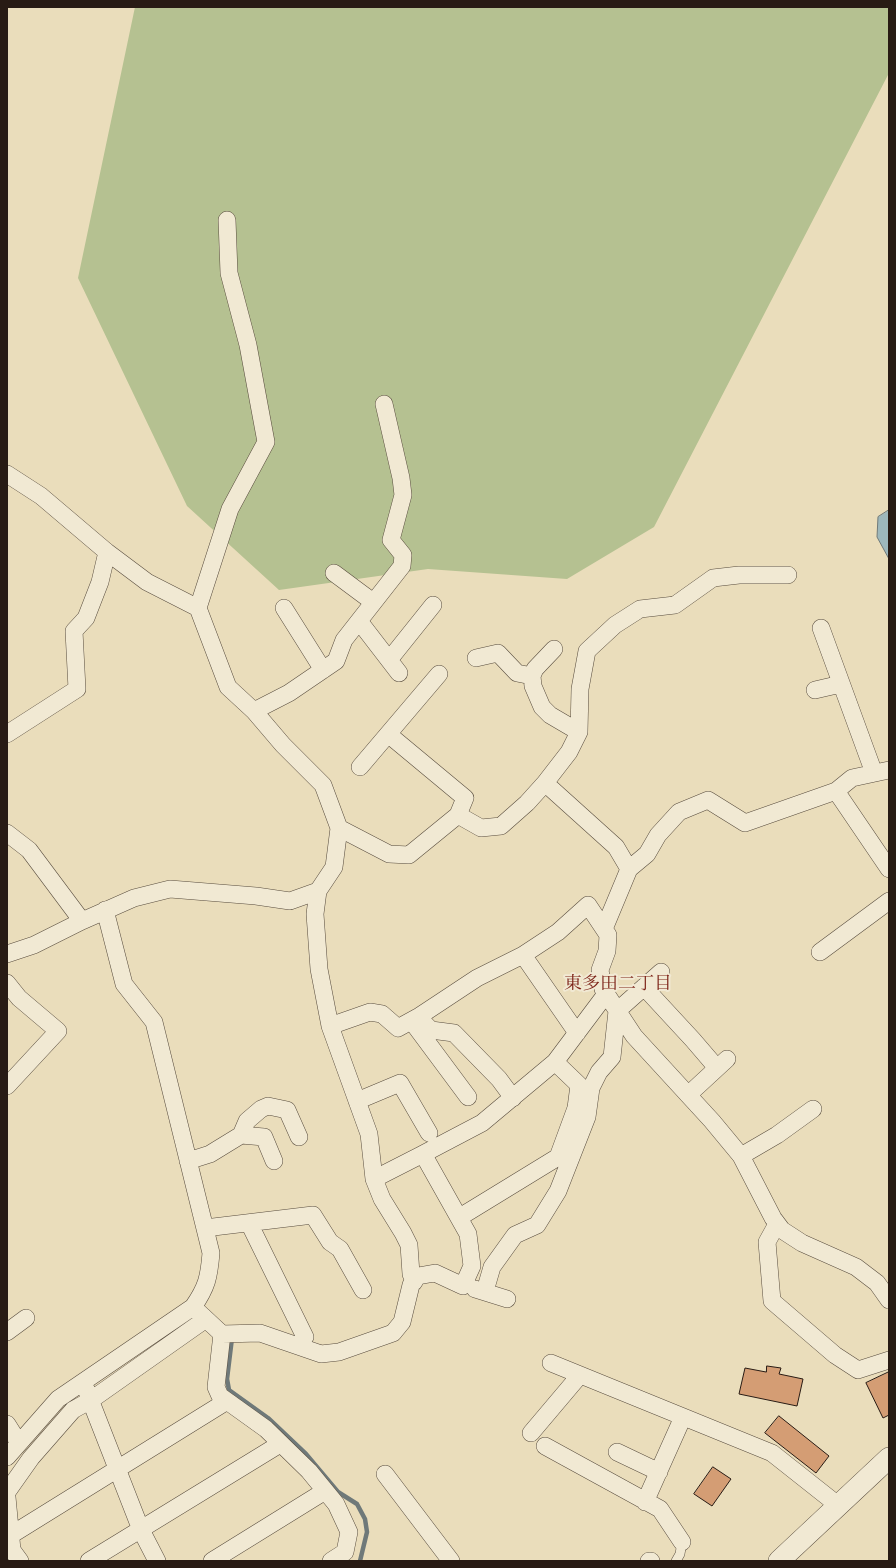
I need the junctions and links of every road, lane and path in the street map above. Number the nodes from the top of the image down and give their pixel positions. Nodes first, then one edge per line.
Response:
1 (227, 220) dead end
2 (384, 404) dead end
3 (7, 474) edge
4 (107, 552) junction
5 (334, 573) dead end
6 (788, 575) dead end
7 (374, 602) junction
8 (433, 605) dead end
9 (198, 608) junction
10 (284, 608) dead end
11 (359, 621) junction
12 (821, 628) dead end
13 (554, 649) dead end
14 (476, 658) dead end
15 (323, 670) junction
16 (439, 674) dead end
17 (532, 676) junction
18 (841, 684) junction
19 (815, 690) dead end
20 (254, 711) junction
21 (579, 732) junction
22 (7, 734) edge
23 (388, 734) junction
24 (360, 766) dead end
25 (881, 772) edge
26 (545, 783) junction
27 (836, 791) junction
28 (458, 815) junction
29 (340, 828) junction
30 (7, 833) edge
31 (629, 869) junction
32 (889, 869) edge
33 (318, 891) junction
34 (889, 901) edge
35 (105, 910) junction
36 (82, 921) junction
37 (604, 929) junction
38 (820, 952) dead end
39 (7, 954) edge
40 (523, 955) junction
41 (661, 972) dead end
42 (7, 983) edge
43 (644, 987) junction
44 (606, 994) junction
45 (617, 1011) junction
46 (415, 1019) junction
47 (330, 1026) junction
48 (577, 1033) junction
49 (555, 1062) junction
50 (7, 1086) edge
51 (688, 1095) junction
52 (468, 1098) dead end
53 (513, 1098) junction
54 (357, 1101) junction
55 (813, 1109) dead end
56 (429, 1133) dead end
57 (241, 1135) junction
58 (299, 1137) dead end
59 (423, 1154) junction
60 (741, 1156) junction
61 (188, 1161) junction
62 (274, 1161) dead end
63 (374, 1179) junction
64 (460, 1217) junction
65 (249, 1223) junction
66 (777, 1224) junction
67 (205, 1228) junction
68 (414, 1282) junction
69 (463, 1286) junction
70 (363, 1290) dead end
71 (485, 1291) junction
72 (507, 1299) dead end
73 (889, 1300) edge
74 (193, 1307) junction
75 (26, 1318) dead end
76 (206, 1319) junction
77 (8, 1330) edge
78 (222, 1334) junction
79 (305, 1337) dead end
80 (889, 1360) edge
81 (551, 1363) dead end
82 (580, 1375) junction
83 (83, 1382) junction
84 (91, 1400) junction
85 (227, 1401) junction
86 (683, 1417) junction
87 (7, 1424) edge
88 (531, 1433) dead end
89 (19, 1443) junction
90 (280, 1444) junction
91 (546, 1446) dead end
92 (617, 1452) dead end
93 (7, 1457) edge
94 (889, 1458) edge
95 (116, 1470) junction
96 (659, 1472) junction
97 (384, 1474) dead end
98 (325, 1491) junction
99 (7, 1492) edge
100 (7, 1497) edge
101 (646, 1502) junction
102 (839, 1506) junction
103 (141, 1530) junction
104 (11, 1535) junction
105 (682, 1542) joint
106 (445, 1559) edge
107 (20, 1561) edge
108 (89, 1561) edge
109 (157, 1561) edge
110 (212, 1561) edge
111 (331, 1561) edge
112 (676, 1561) edge
113 (780, 1561) edge

1 - 9 street
2 - 7 street
3 - 4 street
4 - 9 street
4 - 22 street
5 - 7 street
6 - 21 street
7 - 11 street
8 - 11 street
9 - 20 street
10 - 15 street
11 - 15 street
12 - 18 street
13 - 17 street
14 - 17 street
15 - 20 street
16 - 23 street
17 - 21 street
18 - 19 street
18 - 25 street
20 - 29 street
21 - 26 street
23 - 24 street
23 - 28 street
25 - 27 street
26 - 28 street
26 - 31 street
27 - 31 street
27 - 32 street
28 - 29 street
29 - 33 street
30 - 36 street
31 - 37 street
33 - 35 street
33 - 47 street
34 - 38 street
35 - 36 street
35 - 61 street
36 - 39 street
37 - 40 street
37 - 44 street
40 - 46 street
40 - 48 street
41 - 43 street
42 - 50 street
43 - 45 street
43 - 51 street
44 - 45 street
44 - 48 street
45 - 51 street
45 - 71 street
46 - 47 street
46 - 52 street
46 - 53 street
47 - 54 street
48 - 49 street
49 - 53 street
49 - 64 street
51 - 60 street
53 - 59 street
54 - 56 street
54 - 63 street
55 - 60 street
57 - 58 street
57 - 61 street
57 - 62 street
59 - 63 street
59 - 64 street
60 - 66 street
61 - 67 street
63 - 68 street
64 - 69 street
65 - 67 street
65 - 70 street
65 - 79 street
66 - 73 street
66 - 80 street
67 - 74 street
68 - 69 street
68 - 78 street
69 - 71 street
71 - 72 street
74 - 76 street
74 - 83 street
75 - 77 street
76 - 78 street
76 - 84 street
78 - 85 street
81 - 82 street
82 - 86 street
82 - 88 street
83 - 84 street
83 - 89 street
84 - 95 street
84 - 99 street
85 - 90 street
85 - 95 street
86 - 96 street
86 - 102 street
87 - 89 street
89 - 93 street
90 - 98 street
90 - 103 street
91 - 101 street
92 - 96 street
94 - 102 street
95 - 103 street
95 - 104 street
96 - 101 street
97 - 106 street
98 - 110 street
98 - 111 street
100 - 104 street
101 - 105 street
102 - 113 street
103 - 108 street
103 - 109 street
104 - 107 street
105 - 112 lane

